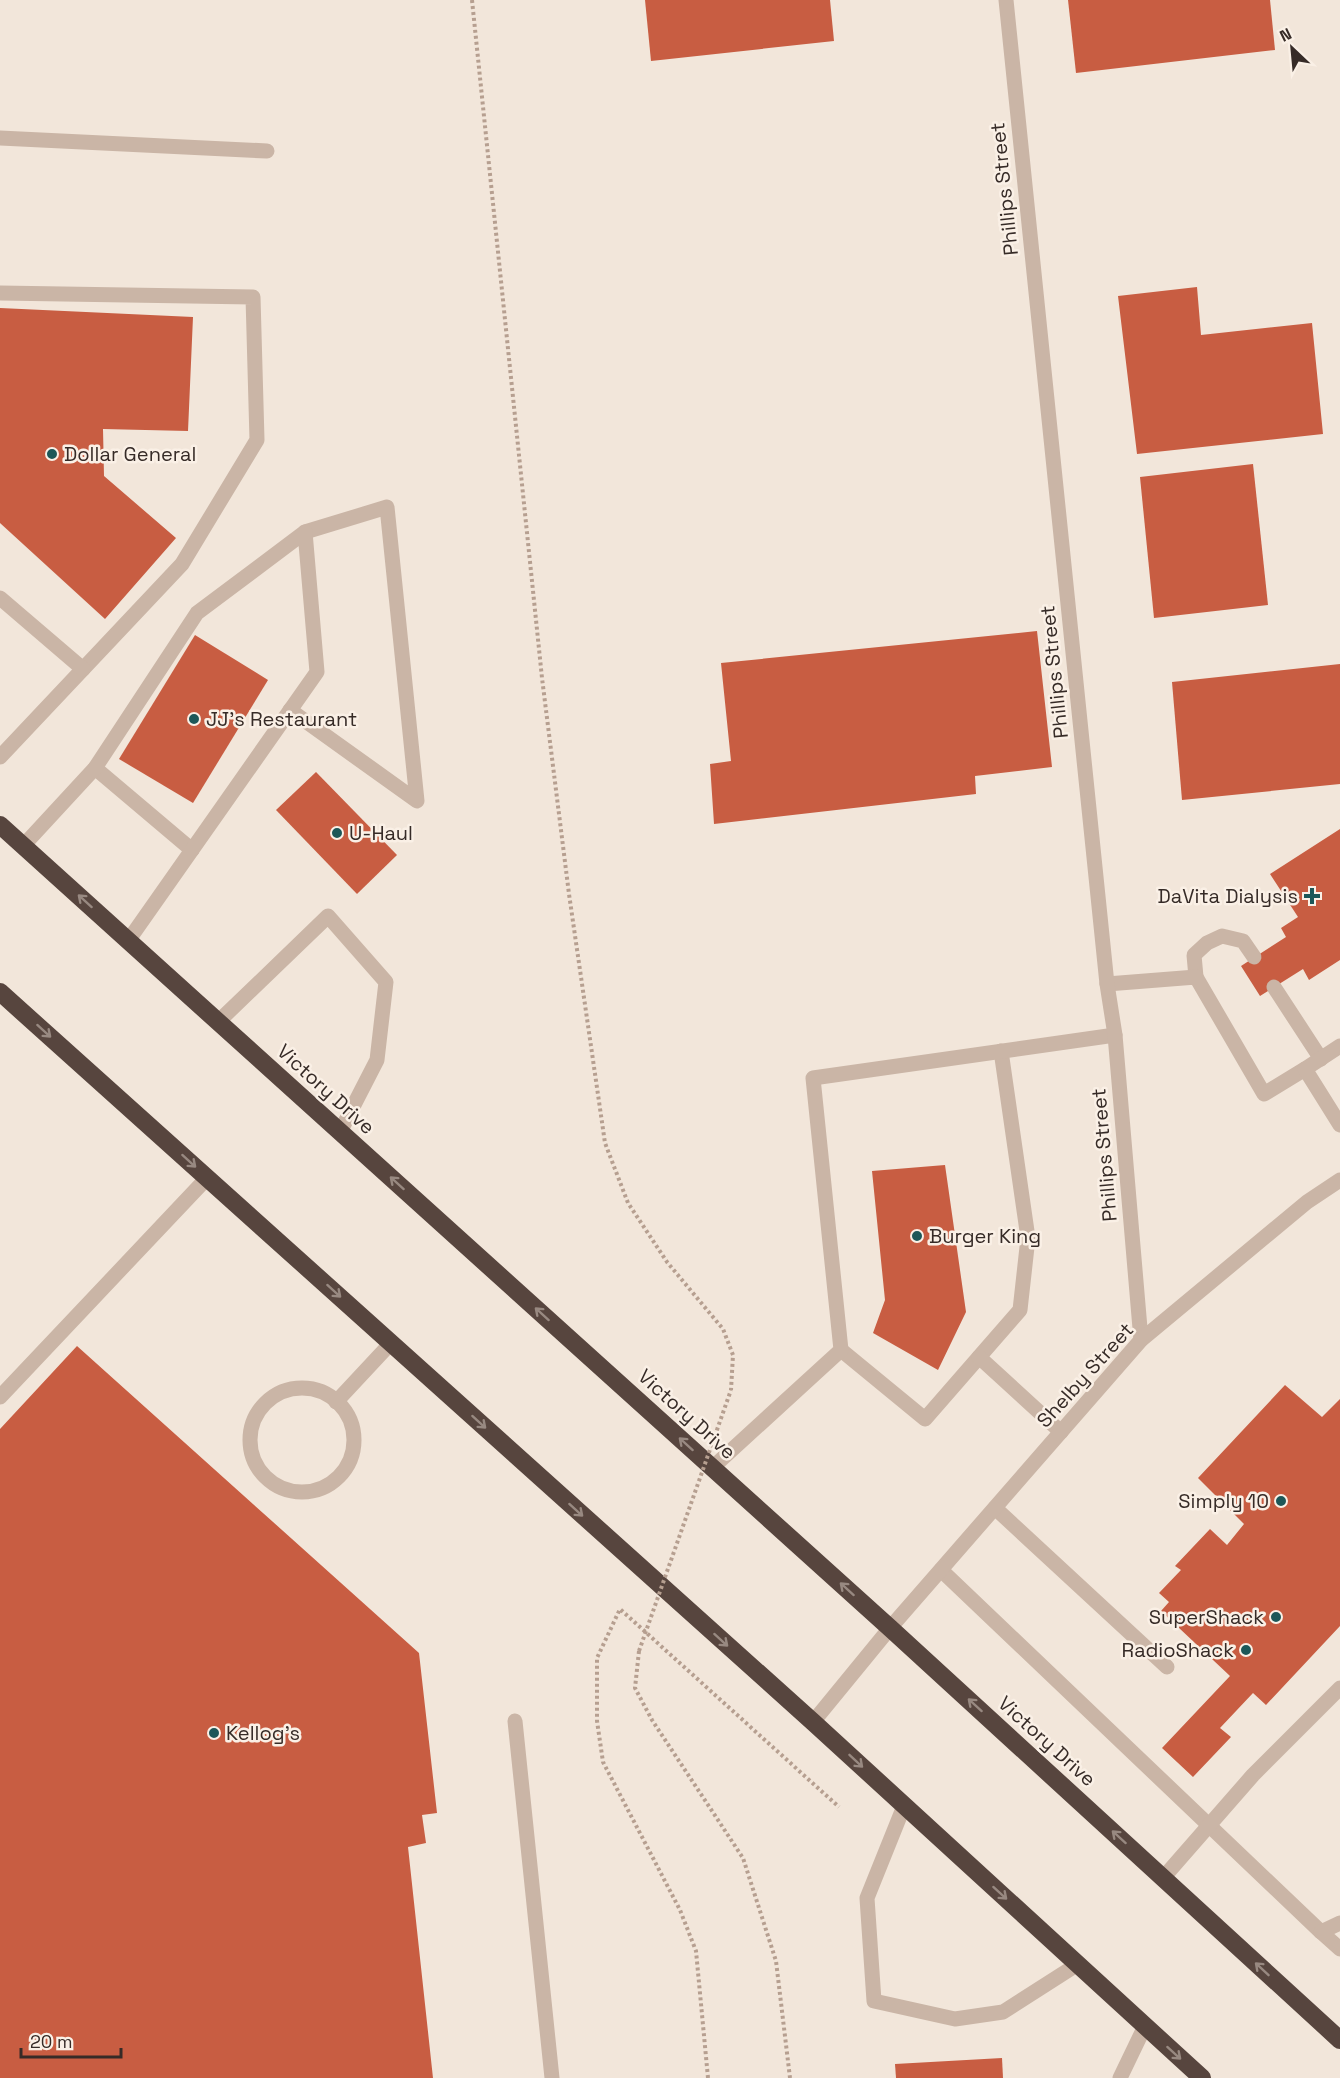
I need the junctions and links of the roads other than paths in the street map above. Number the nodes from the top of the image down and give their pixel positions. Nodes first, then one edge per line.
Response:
1 (1006, 0) edge
2 (0, 138) edge
3 (267, 151) dead end
4 (0, 293) edge
5 (305, 532) junction
6 (0, 598) edge
7 (83, 669) junction
8 (290, 710) junction
9 (0, 757) edge
10 (95, 768) junction
11 (0, 825) edge
12 (23, 846) junction
13 (192, 850) junction
14 (128, 941) junction
15 (1254, 957) dead end
16 (1196, 977) junction
17 (1107, 984) junction
18 (1274, 987) dead end
19 (0, 992) edge
20 (218, 1022) junction
21 (1114, 1035) junction
22 (1340, 1046) edge
23 (1000, 1051) junction
24 (1321, 1059) junction
25 (1305, 1069) junction
26 (1340, 1125) edge
27 (340, 1132) junction
28 (207, 1178) junction
29 (1340, 1180) edge
30 (1141, 1340) junction
31 (392, 1343) junction
32 (841, 1350) junction
33 (979, 1357) junction
34 (0, 1397) edge
35 (336, 1401) junction
36 (1062, 1432) junction
37 (712, 1467) junction
38 (995, 1508) junction
39 (941, 1570) junction
40 (890, 1628) junction
41 (1167, 1667) dead end
42 (1340, 1688) edge
43 (515, 1721) dead end
44 (813, 1722) junction
45 (904, 1806) junction
46 (1209, 1826) junction
47 (1163, 1878) junction
48 (1340, 1923) edge
49 (1321, 1932) junction
50 (1340, 1949) edge
51 (1078, 1964) junction
52 (1145, 2026) junction
53 (1340, 2040) edge
54 (552, 2078) edge
55 (1120, 2078) edge
56 (1202, 2078) edge

1 - 17 street, Phillips Street
2 - 3 street
4 - 7 street
5 - 8 street
5 - 8 street
5 - 10 street
6 - 7 street
7 - 9 street
8 - 13 street
10 - 12 street
10 - 13 street
11 - 12 highway, Victory Drive
14 -> 12 highway, Victory Drive
13 - 14 street
14 - 20 highway, Victory Drive
15 - 16 street
16 - 17 street
16 - 25 street
17 - 21 street, Phillips Street
18 - 24 street
19 -> 28 highway
20 - 27 highway, Victory Drive
20 - 27 street
21 - 23 street
21 - 30 street, Phillips Street
22 - 24 street
23 - 32 street
23 - 33 street
24 - 25 street
25 - 26 street
37 -> 27 highway, Victory Drive
28 -> 31 highway
28 - 34 street
29 - 30 street, Shelby Street
30 - 36 street, Shelby Street
31 - 35 street
31 -> 44 highway
32 - 33 street
32 - 37 street
33 - 36 street
35 - 35 street
36 - 38 street, Shelby Street
40 -> 37 highway, Victory Drive
38 - 39 street, Shelby Street
38 - 41 street
39 - 40 street, Shelby Street
39 - 46 street
40 - 44 street, Shelby Street
47 -> 40 highway, Victory Drive
42 - 46 street
43 - 54 street
44 -> 45 highway
45 -> 51 highway
45 - 51 street
46 - 47 street
46 - 49 street
53 -> 47 highway, Victory Drive
48 - 49 street
49 - 50 street
51 - 52 highway
52 - 55 street
52 -> 56 highway

